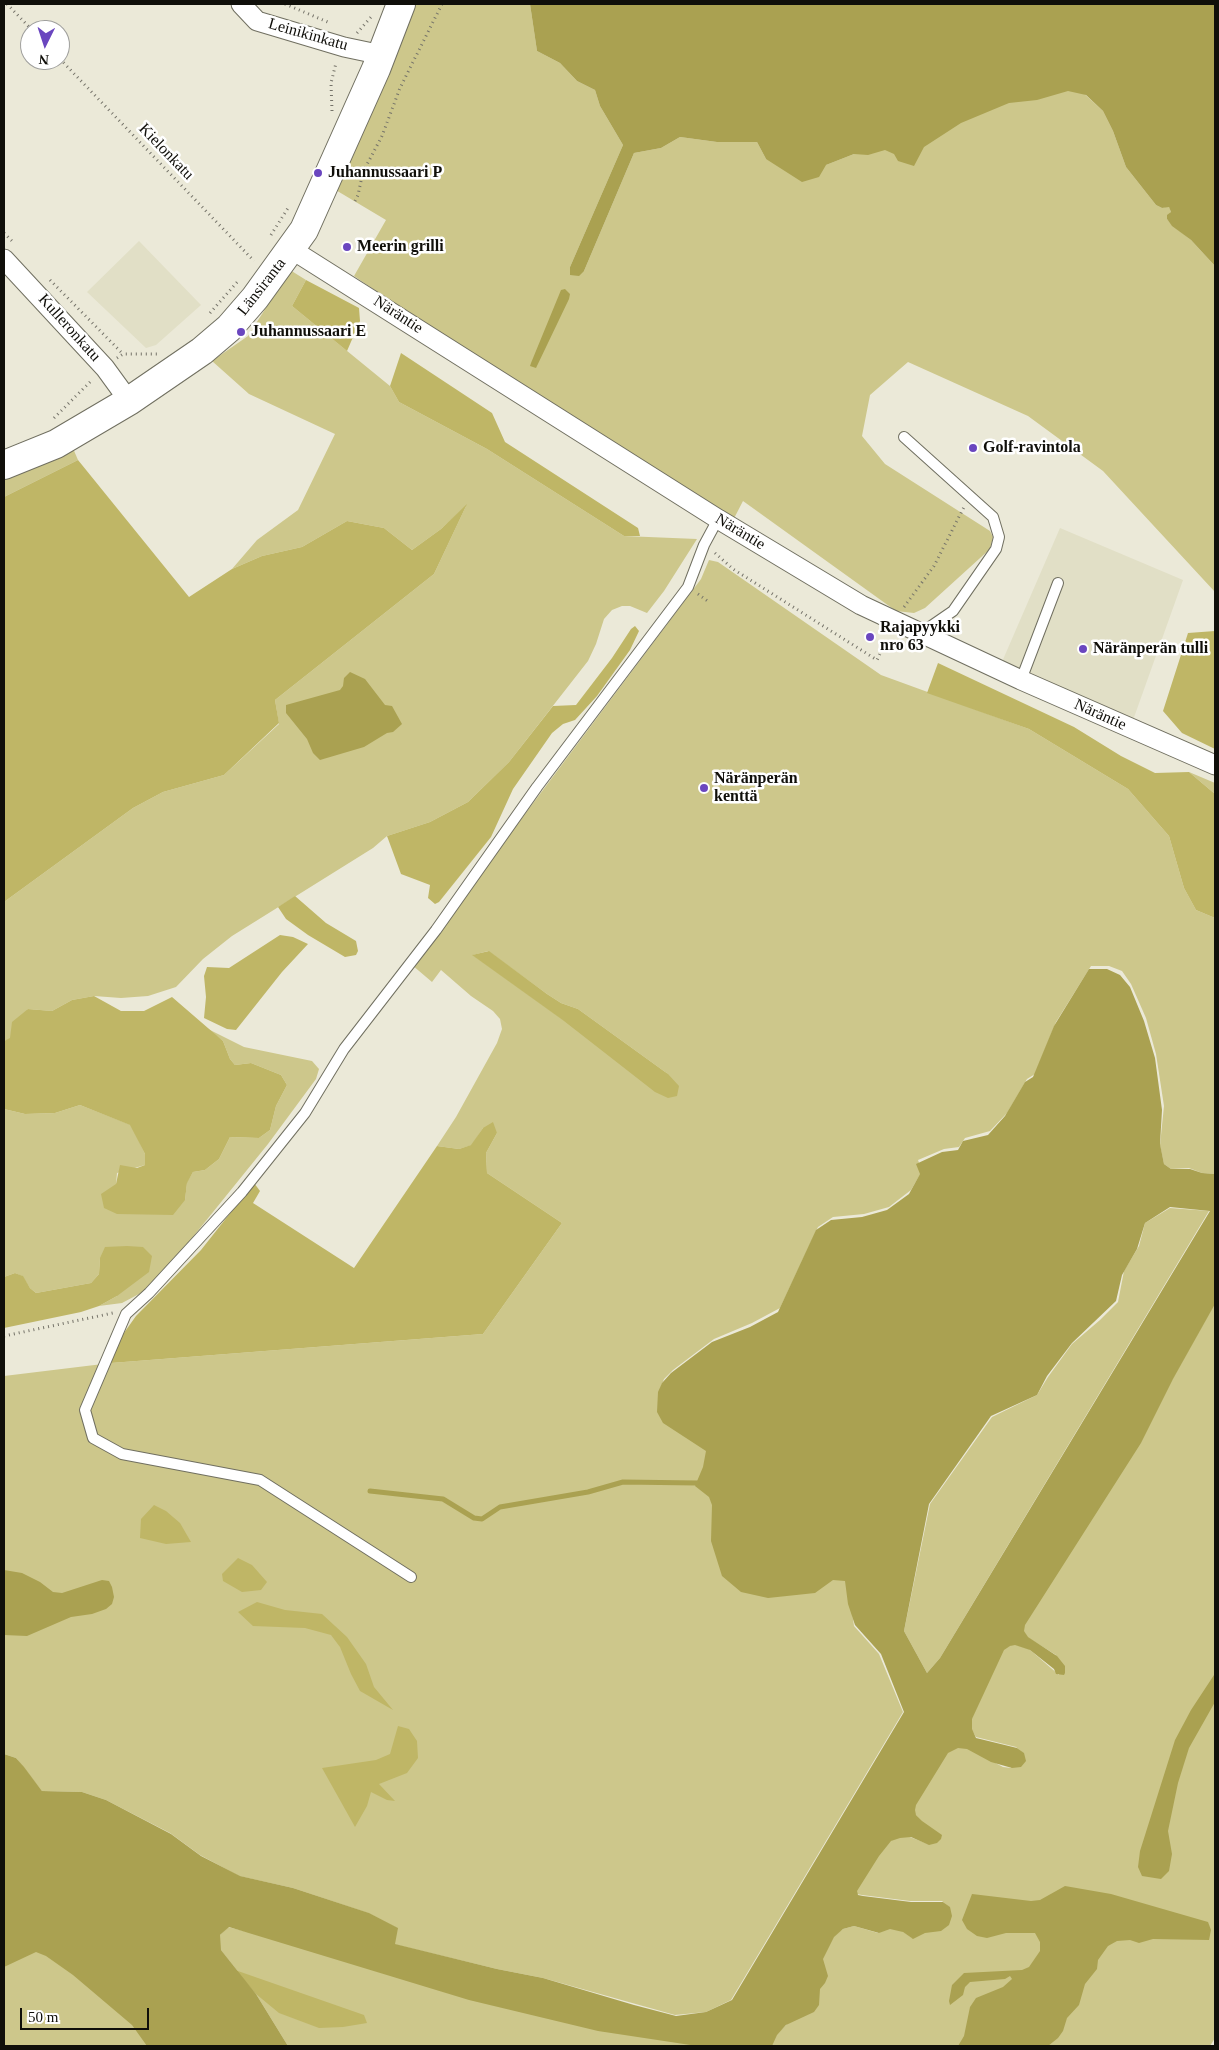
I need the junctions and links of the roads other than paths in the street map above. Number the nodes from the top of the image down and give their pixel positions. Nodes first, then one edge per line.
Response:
1 (241, 4) edge
2 (401, 4) edge
3 (382, 55) junction
4 (280, 244) junction
5 (11, 253) edge
6 (129, 401) junction
7 (904, 437) dead end
8 (4, 465) edge
9 (718, 519) junction
10 (1058, 583) dead end
11 (921, 633) junction
12 (1021, 680) junction
13 (1215, 765) edge
14 (411, 1576) dead end

1 - 3 street, Leinikinkatu
2 - 3 street, Länsiranta
3 - 4 street, Länsiranta
4 - 6 street, Länsiranta
4 - 9 street, Näräntie
5 - 6 street, Kulleronkatu
6 - 8 street, Länsiranta
7 - 11 lane
9 - 11 street, Näräntie
9 - 14 lane
10 - 12 lane
11 - 12 street, Näräntie
12 - 13 street, Näräntie

